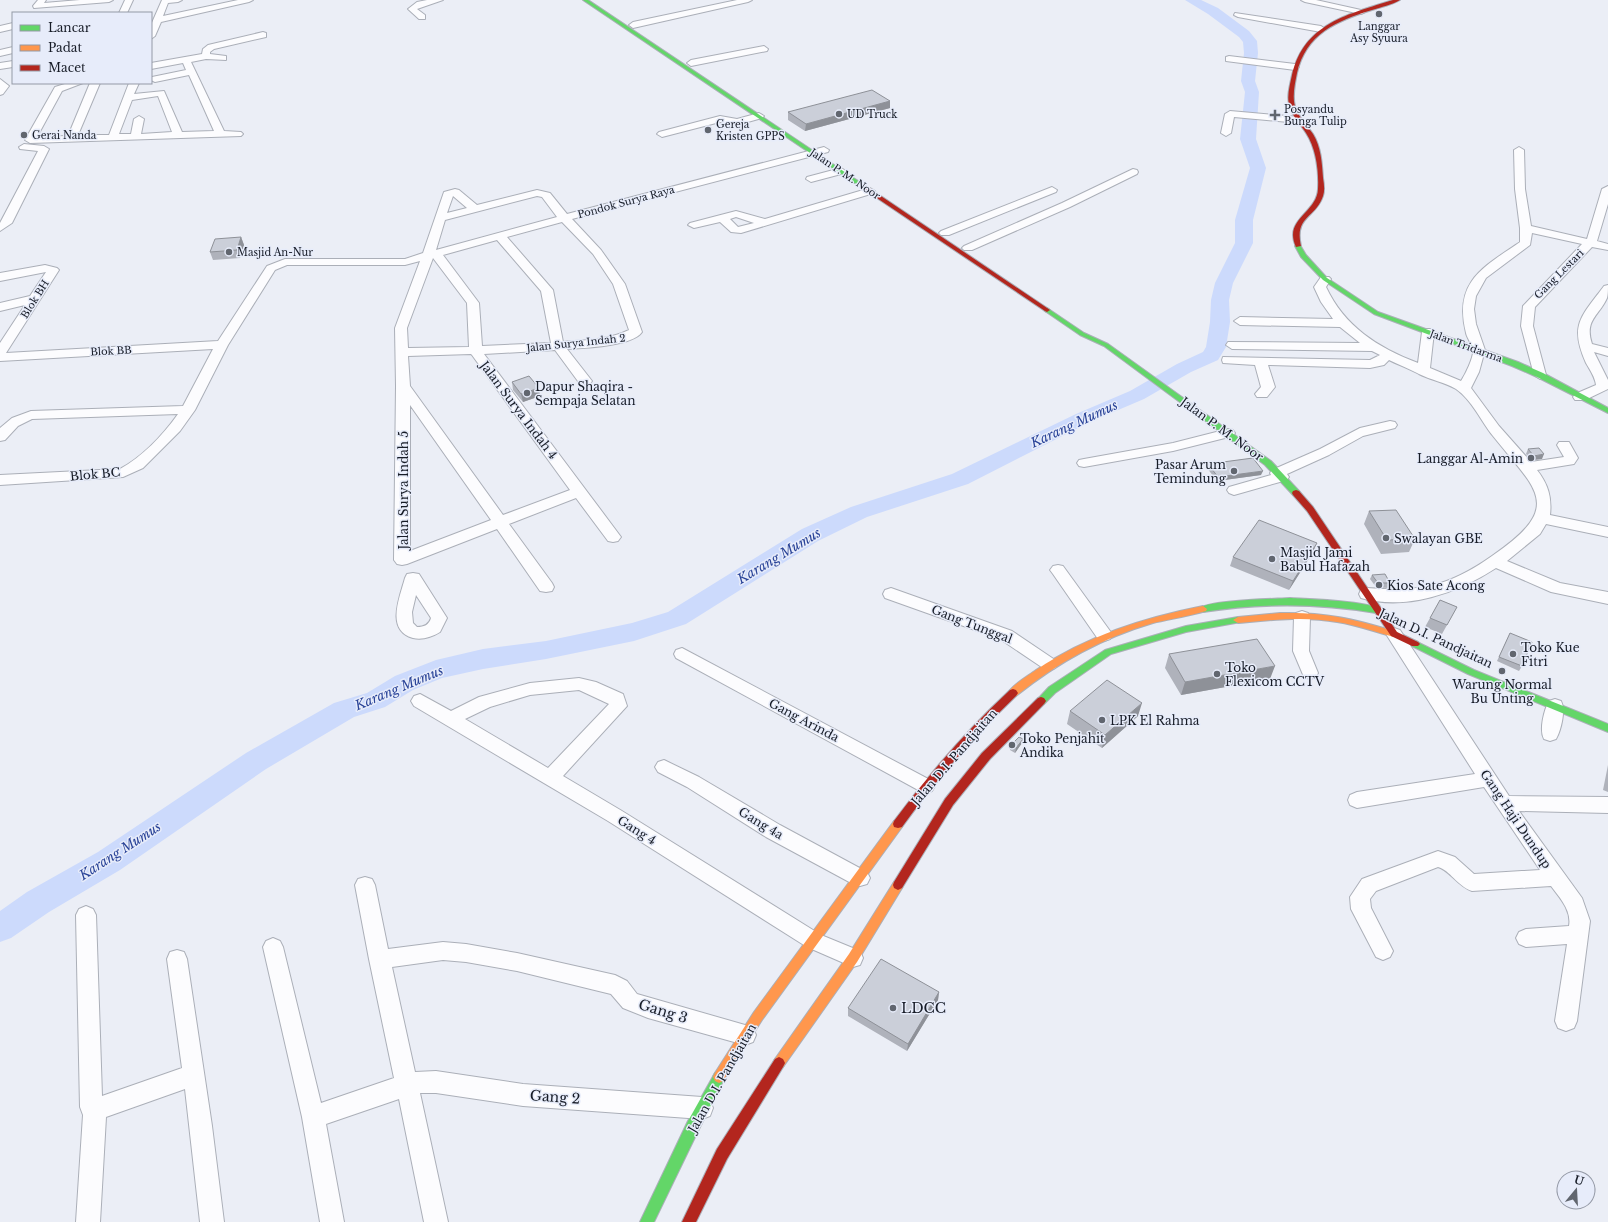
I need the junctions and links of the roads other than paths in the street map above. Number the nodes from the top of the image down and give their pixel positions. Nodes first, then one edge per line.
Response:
1 (109, 0) edge
2 (129, 0) edge
3 (168, 0) edge
4 (249, 0) edge
5 (439, 0) edge
6 (585, 0) edge
7 (595, 0) edge
8 (748, 0) edge
9 (1305, 0) edge
10 (1398, 0) edge
11 (43, 2) edge
12 (87, 2) junction
13 (49, 12) edge
14 (95, 12) edge
15 (123, 12) edge
16 (1361, 12) junction
17 (1238, 15) dead end
18 (422, 17) dead end
19 (161, 19) junction
20 (632, 25) junction
21 (12, 26) edge
22 (0, 29) edge
23 (1321, 29) junction
24 (152, 34) edge
25 (263, 35) dead end
26 (764, 49) dead end
27 (12, 50) edge
28 (0, 53) edge
29 (206, 56) junction
30 (223, 58) dead end
31 (1232, 59) dead end
32 (186, 60) junction
33 (12, 64) edge
34 (690, 65) junction
35 (0, 66) edge
36 (153, 66) edge
37 (1294, 69) junction
38 (191, 72) junction
39 (0, 82) edge
40 (75, 84) edge
41 (95, 84) edge
42 (134, 84) edge
43 (0, 92) edge
44 (161, 94) junction
45 (132, 97) junction
46 (759, 116) junction
47 (139, 119) dead end
48 (1299, 120) junction
49 (1226, 133) dead end
50 (178, 134) junction
51 (218, 134) junction
52 (238, 134) dead end
53 (662, 134) dead end
54 (126, 136) junction
55 (72, 138) junction
56 (30, 140) junction
57 (1519, 150) dead end
58 (818, 152) junction
59 (841, 171) junction
60 (1133, 172) dead end
61 (811, 179) dead end
62 (1052, 190) dead end
63 (1607, 190) edge
64 (870, 191) junction
65 (475, 209) junction
66 (440, 218) junction
67 (564, 218) junction
68 (722, 218) junction
69 (767, 223) junction
70 (694, 224) dead end
71 (0, 228) edge
72 (1526, 228) junction
73 (944, 232) junction
74 (934, 234) junction
75 (500, 236) junction
76 (1590, 243) junction
77 (1608, 247) edge
78 (968, 248) junction
79 (432, 255) junction
80 (0, 277) edge
81 (1319, 284) junction
82 (1608, 289) edge
83 (34, 299) junction
84 (0, 307) edge
85 (25, 315) junction
86 (0, 316) edge
87 (1240, 320) dead end
88 (1345, 323) junction
89 (1428, 332) junction
90 (222, 345) junction
91 (1106, 345) junction
92 (1232, 345) dead end
93 (558, 346) junction
94 (1585, 346) junction
95 (1372, 347) junction
96 (1479, 350) junction
97 (402, 352) junction
98 (476, 352) junction
99 (1608, 352) edge
100 (0, 353) edge
101 (1388, 355) junction
102 (0, 357) edge
103 (1228, 360) dead end
104 (1260, 361) junction
105 (1423, 371) junction
106 (1540, 375) junction
107 (585, 381) dead end
108 (403, 386) junction
109 (1464, 390) junction
110 (1262, 394) dead end
111 (1580, 397) junction
112 (188, 410) junction
113 (1608, 411) edge
114 (1390, 425) dead end
115 (1228, 433) junction
116 (0, 437) edge
117 (1564, 445) dead end
118 (1084, 463) dead end
119 (1526, 467) junction
120 (1280, 475) junction
121 (0, 480) edge
122 (1234, 490) dead end
123 (580, 491) junction
124 (1542, 518) junction
125 (500, 522) junction
126 (1608, 532) edge
127 (613, 537) dead end
128 (402, 560) junction
129 (1496, 562) junction
130 (1058, 570) dead end
131 (414, 578) dead end
132 (546, 587) dead end
133 (891, 594) dead end
134 (1367, 594) junction
135 (1608, 598) edge
136 (1376, 610) junction
137 (1302, 617) junction
138 (1395, 627) junction
139 (1104, 635) junction
140 (682, 654) dead end
141 (1049, 664) junction
142 (1310, 673) dead end
143 (420, 701) dead end
144 (1555, 706) junction
145 (449, 718) junction
146 (1608, 728) edge
147 (1550, 734) dead end
148 (664, 767) dead end
149 (550, 778) junction
150 (1488, 779) junction
151 (926, 786) junction
152 (1357, 800) dead end
153 (1503, 803) junction
154 (1608, 805) edge
155 (1556, 877) junction
156 (860, 878) junction
157 (365, 885) dead end
158 (86, 915) dead end
159 (1577, 934) junction
160 (1526, 938) dead end
161 (814, 941) junction
162 (273, 947) dead end
163 (1383, 951) dead end
164 (853, 958) junction
165 (177, 959) dead end
166 (379, 959) junction
167 (1566, 1021) dead end
168 (745, 1035) junction
169 (193, 1075) junction
170 (408, 1085) junction
171 (702, 1108) junction
172 (95, 1110) junction
173 (313, 1117) junction
174 (88, 1222) edge
175 (212, 1222) edge
176 (332, 1222) edge
177 (436, 1222) edge
178 (647, 1222) edge
179 (689, 1222) edge

1 - 12 street
2 - 15 street
3 - 19 street
4 - 19 street
5 - 18 street
6 - 34 main road, Jalan P. M. Noor
7 - 20 main road, Jalan P. M. Noor
8 - 20 street
9 - 16 street
10 - 16 main road
11 - 12 street
11 - 13 street
12 - 14 street
16 - 23 main road
17 - 23 street
19 - 24 street
20 - 34 main road, Jalan P. M. Noor
21 - 22 street
23 - 37 main road
25 - 29 street
26 - 34 street
27 - 28 street
29 - 30 street
29 - 32 street
31 - 37 street
32 - 36 street
32 - 38 street
33 - 35 street
34 - 46 main road, Jalan P. M. Noor
34 - 58 main road, Jalan P. M. Noor
37 - 48 main road, Jalan Tridarma
38 - 44 street
38 - 51 street
39 - 43 street
40 - 56 street
41 - 55 street
42 - 45 street
44 - 45 street
44 - 50 street
45 - 54 street
46 - 53 street
46 - 58 main road, Jalan P. M. Noor
47 - 54 street
48 - 49 street
48 - 81 main road, Jalan Tridarma
50 - 51 street
50 - 54 street
51 - 52 street
54 - 55 street
55 - 56 street
56 - 71 street
57 - 72 street
58 - 59 main road, Jalan P. M. Noor
58 - 67 street, Pondok Surya Raya
58 - 73 main road, Jalan P. M. Noor
59 - 61 street
59 - 64 main road, Jalan P. M. Noor
60 - 78 street
62 - 73 street
63 - 76 street
64 - 69 street
64 - 74 main road, Jalan P. M. Noor
65 - 66 street
65 - 66 street, Jalan Surya Indah 5
65 - 67 street
66 - 79 street, Jalan Surya Indah 5
67 - 75 street, Pondok Surya Raya
67 - 93 street, Jalan Surya Indah 2
68 - 69 street
68 - 69 street
68 - 70 street
72 - 76 street
72 - 96 street
73 - 74 main road
73 - 78 main road, Jalan P. M. Noor
74 - 91 main road, Jalan P. M. Noor
75 - 79 street, Pondok Surya Raya
75 - 93 street
76 - 77 street
76 - 106 street, Gang Lestari
78 - 91 main road, Jalan P. M. Noor
79 - 90 street, Pondok Surya Raya
79 - 97 street, Jalan Surya Indah 5
79 - 98 street, Jalan Surya Indah 4
80 - 83 street, Blok BH
81 - 88 street
81 - 89 main road, Jalan Tridarma
82 - 94 street
83 - 84 street
83 - 85 street, Blok BH
85 - 86 street
85 - 100 street, Blok BH
87 - 88 street
88 - 95 street
89 - 96 main road, Jalan Tridarma
89 - 105 street
90 - 102 street, Blok BB
90 - 112 street, Blok BC
91 - 115 main road, Jalan P. M. Noor
92 - 95 street
93 - 98 street, Jalan Surya Indah 2
93 - 107 street
94 - 99 street
94 - 111 street
95 - 101 street
96 - 106 main road, Jalan Tridarma
96 - 109 street
97 - 98 street, Jalan Surya Indah 2
97 - 108 street, Jalan Surya Indah 5
98 - 123 street, Jalan Surya Indah 4
101 - 104 street
101 - 105 street
103 - 104 street
104 - 110 street
105 - 109 street
106 - 111 main road, Jalan Tridarma
108 - 125 street
108 - 128 street, Jalan Surya Indah 5
109 - 119 street
111 - 113 main road, Jalan Tridarma
112 - 116 street
112 - 121 street, Blok BC
114 - 120 street
115 - 118 street
115 - 120 main road, Jalan P. M. Noor
117 - 119 street
119 - 124 street
120 - 122 street
120 - 134 main road, Jalan P. M. Noor
123 - 125 street, Jalan Surya Indah 5
123 - 127 street, Jalan Surya Indah 4
124 - 126 street
124 - 129 street
125 - 128 street, Jalan Surya Indah 5
125 - 132 street
128 - 131 street
129 - 134 street
129 - 135 street
130 - 139 street
133 - 141 street, Gang Tunggal
134 - 136 main road, Jalan P. M. Noor
136 - 138 main road, Jalan D.I. Pandjaitan
136 - 138 main road, Jalan P. M. Noor
136 - 139 main road, Jalan D.I. Pandjaitan
137 - 138 main road, Jalan D.I. Pandjaitan
137 - 142 street
137 - 164 main road, Jalan D.I. Pandjaitan
138 - 144 main road, Jalan D.I. Pandjaitan
138 - 150 street, Gang Haji Dundup
139 - 141 main road, Jalan D.I. Pandjaitan
140 - 151 street, Gang Arinda
141 - 151 main road, Jalan D.I. Pandjaitan
143 - 145 street, Gang 4
144 - 146 main road, Jalan D.I. Pandjaitan
144 - 147 street
145 - 149 street, Gang 4
145 - 149 street
148 - 156 street, Gang 4a
149 - 161 street, Gang 4
150 - 152 street
150 - 153 street, Gang Haji Dundup
151 - 156 main road, Jalan D.I. Pandjaitan
153 - 154 street
153 - 155 street, Gang Haji Dundup
155 - 159 street, Gang Haji Dundup
155 - 163 street
156 - 161 main road, Jalan D.I. Pandjaitan
157 - 166 street
158 - 172 street
159 - 160 street
159 - 167 street, Gang Haji Dundup
161 - 164 street, Gang 4
161 - 168 main road, Jalan D.I. Pandjaitan
162 - 173 street
164 - 179 main road, Jalan D.I. Pandjaitan
165 - 169 street
166 - 168 street, Gang 3
166 - 170 street
168 - 171 main road, Jalan D.I. Pandjaitan
169 - 172 street
169 - 175 street
170 - 171 street, Gang 2
170 - 173 street, Gang 2
170 - 177 street
171 - 178 main road, Jalan D.I. Pandjaitan
172 - 174 street
173 - 176 street

